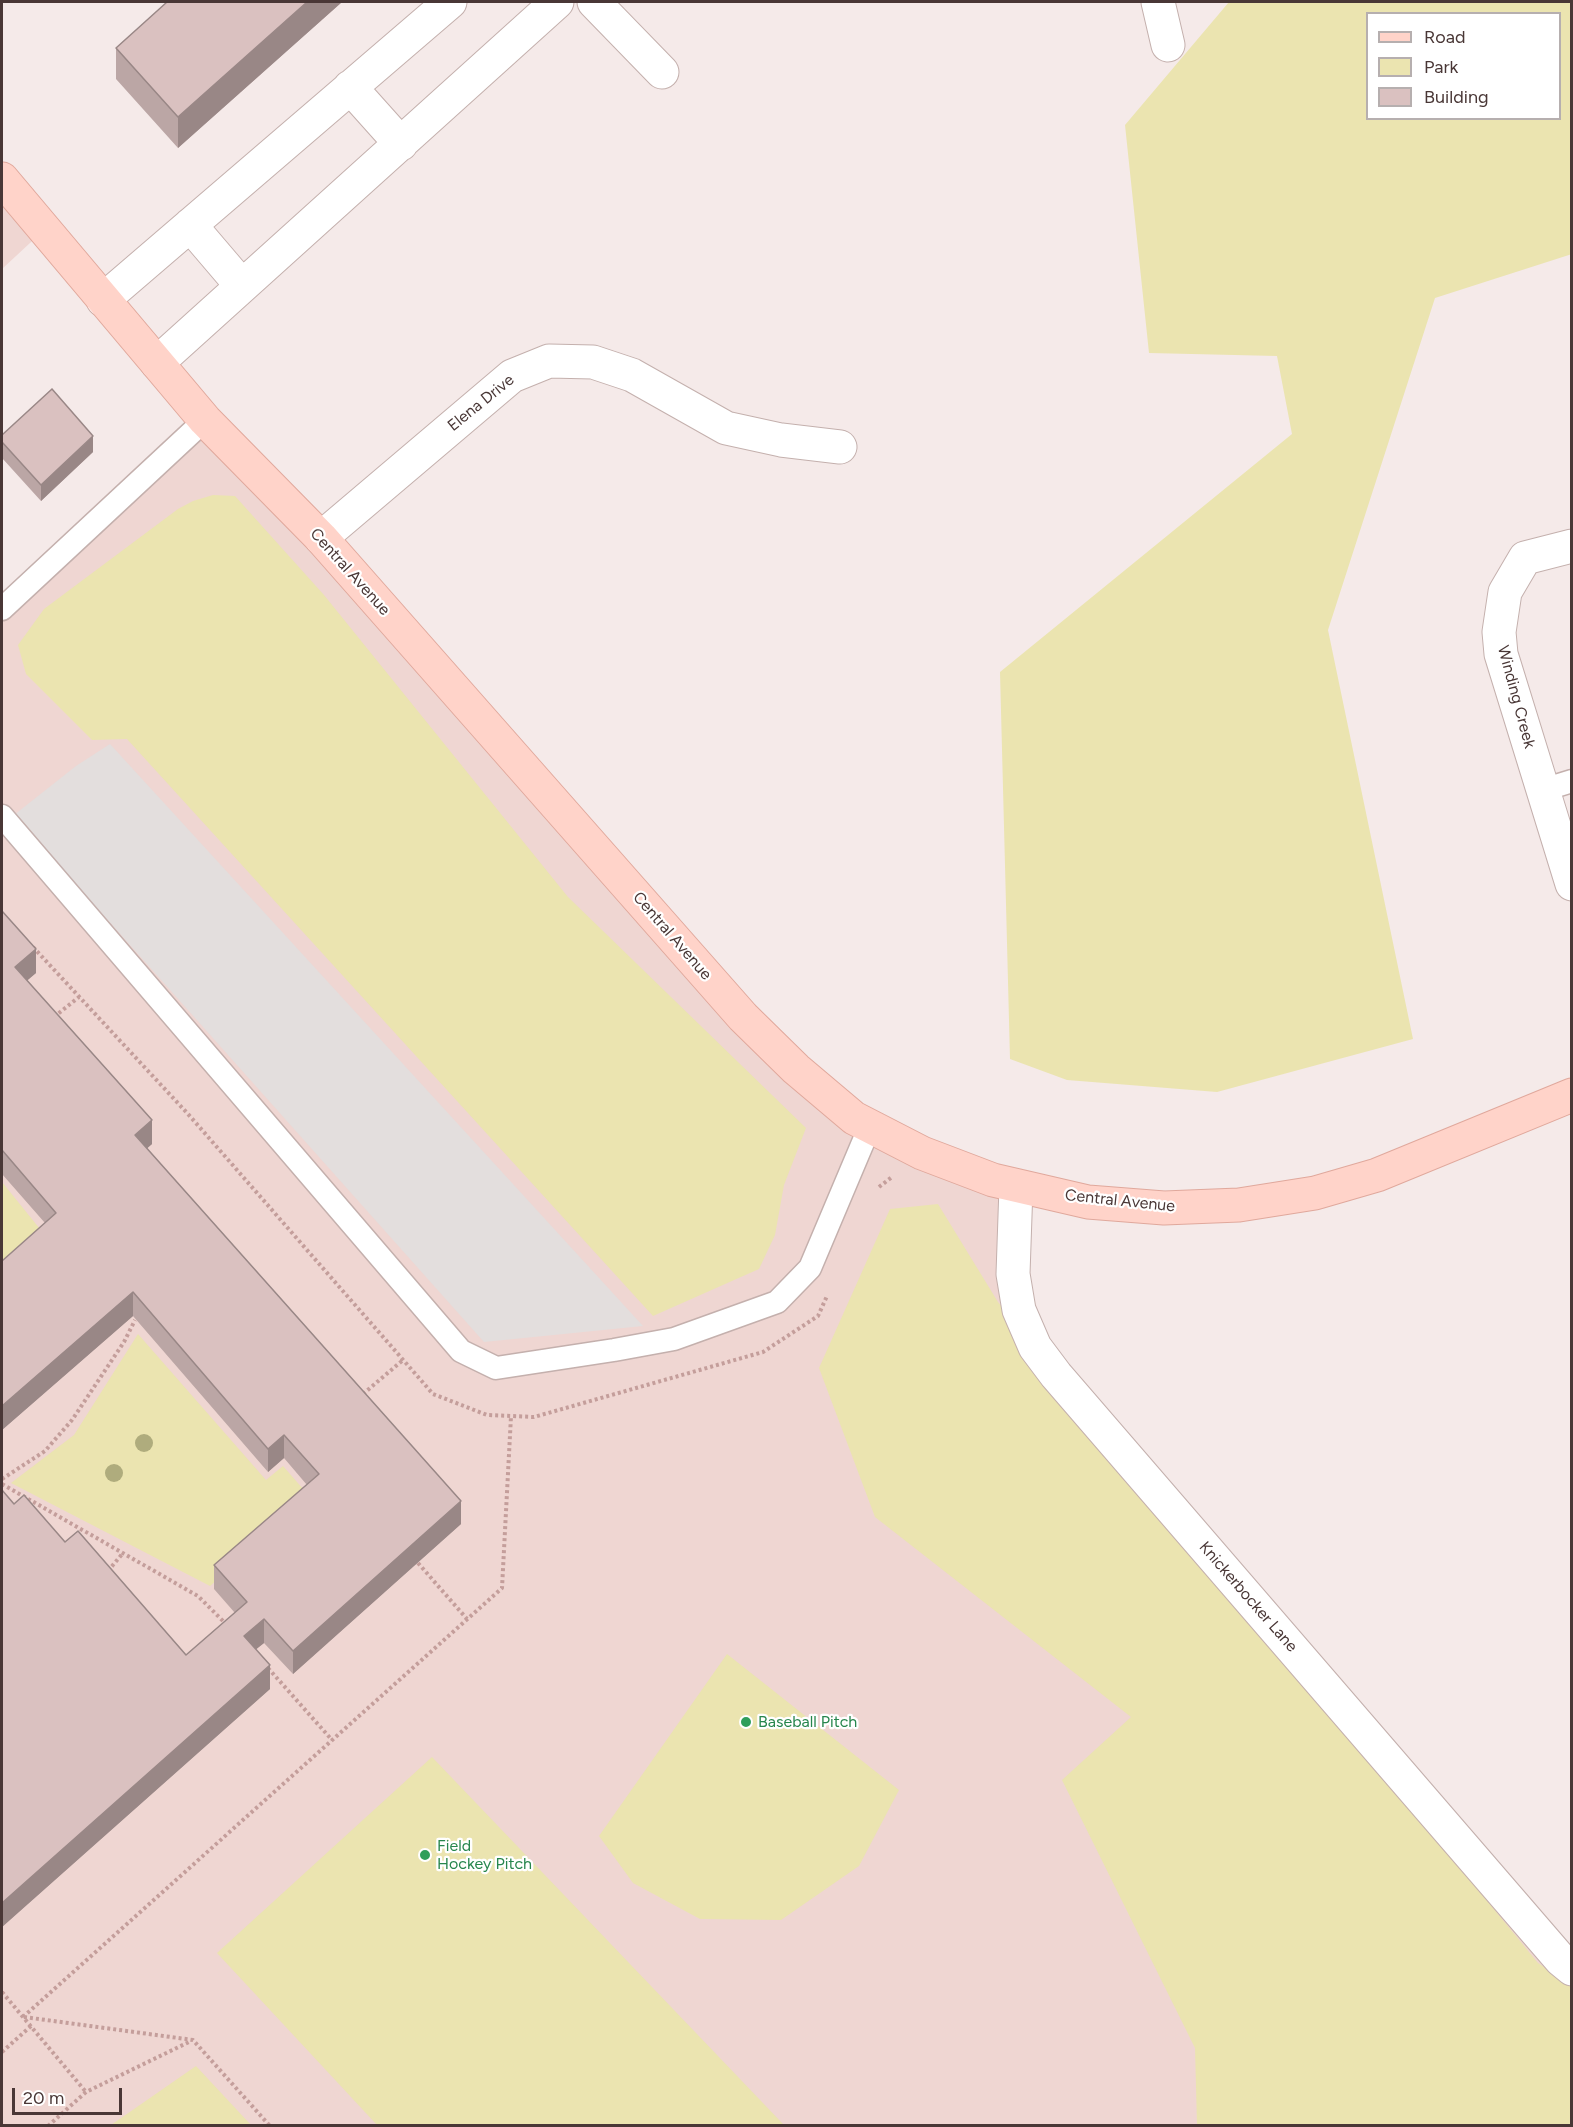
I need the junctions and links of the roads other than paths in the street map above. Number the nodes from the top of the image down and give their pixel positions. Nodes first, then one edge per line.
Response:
1 (450, 2) edge
2 (556, 2) edge
3 (594, 2) edge
4 (1158, 2) edge
5 (1168, 45) dead end
6 (662, 72) dead end
7 (350, 87) junction
8 (400, 144) junction
9 (2, 179) edge
10 (190, 225) junction
11 (242, 286) junction
12 (103, 300) junction
13 (157, 363) junction
14 (205, 420) junction
15 (840, 447) dead end
16 (321, 538) junction
17 (1572, 546) edge
18 (2, 609) edge
19 (1557, 786) edge
20 (2, 816) edge
21 (1572, 884) edge
22 (1572, 1095) edge
23 (870, 1126) junction
24 (1016, 1186) junction
25 (1572, 1969) edge

1 - 7 street
2 - 8 street
3 - 6 street
4 - 5 street
7 - 8 street
7 - 10 street
8 - 11 street
9 - 12 street, Central Avenue
10 - 11 street
10 - 12 street
11 - 13 street
12 - 13 street, Central Avenue
13 - 14 street, Central Avenue
14 - 16 street, Central Avenue
14 - 18 lane
15 - 16 street, Elena Drive
16 - 23 street, Central Avenue
17 - 19 street, Winding Creek
19 - 21 street, Winding Creek
20 - 23 lane
22 - 24 street, Central Avenue
23 - 24 street, Central Avenue
24 - 25 street, Knickerbocker Lane

